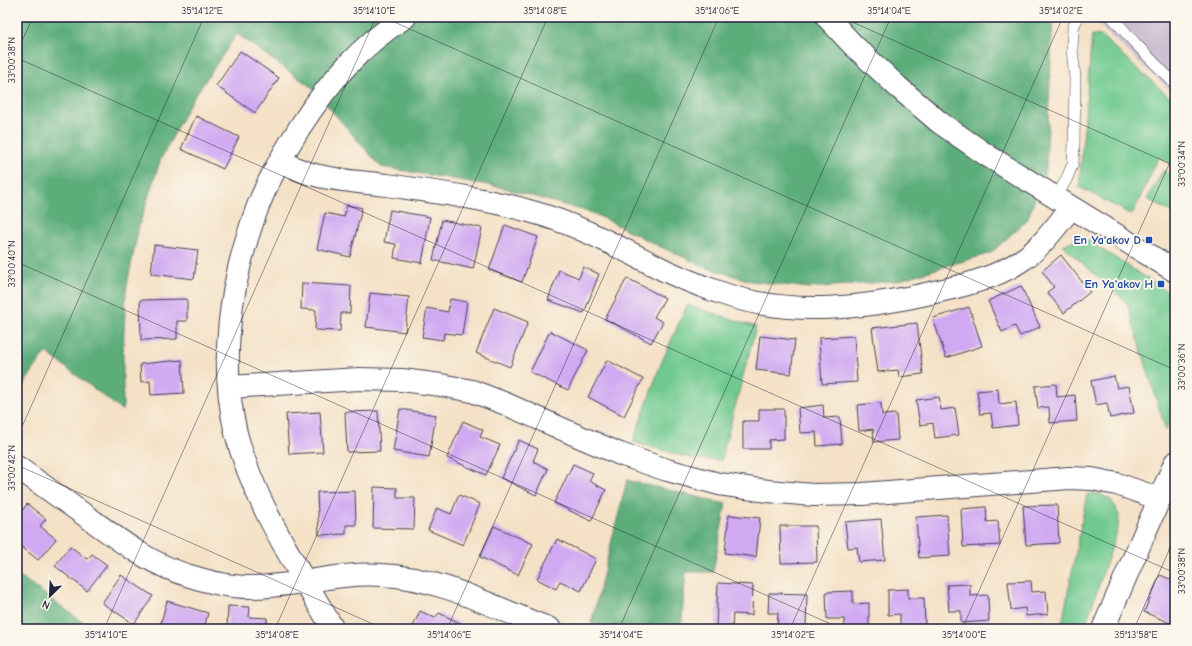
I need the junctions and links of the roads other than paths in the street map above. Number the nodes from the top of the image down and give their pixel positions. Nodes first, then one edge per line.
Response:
1 (404, 17) edge
2 (827, 17) edge
3 (1078, 17) edge
4 (1112, 17) edge
5 (1175, 84) edge
6 (280, 161) junction
7 (1064, 203) junction
8 (1175, 272) edge
9 (230, 387) junction
10 (1175, 463) edge
11 (17, 467) edge
12 (1160, 499) junction
13 (306, 582) junction
14 (333, 629) edge
15 (550, 629) edge
16 (1103, 629) edge

1 - 6 street
2 - 7 street
3 - 7 lane
4 - 5 lane
6 - 7 street
6 - 9 street
7 - 8 street
9 - 12 street
9 - 13 street
10 - 12 street
11 - 13 street
12 - 16 street
13 - 14 street
13 - 15 street

